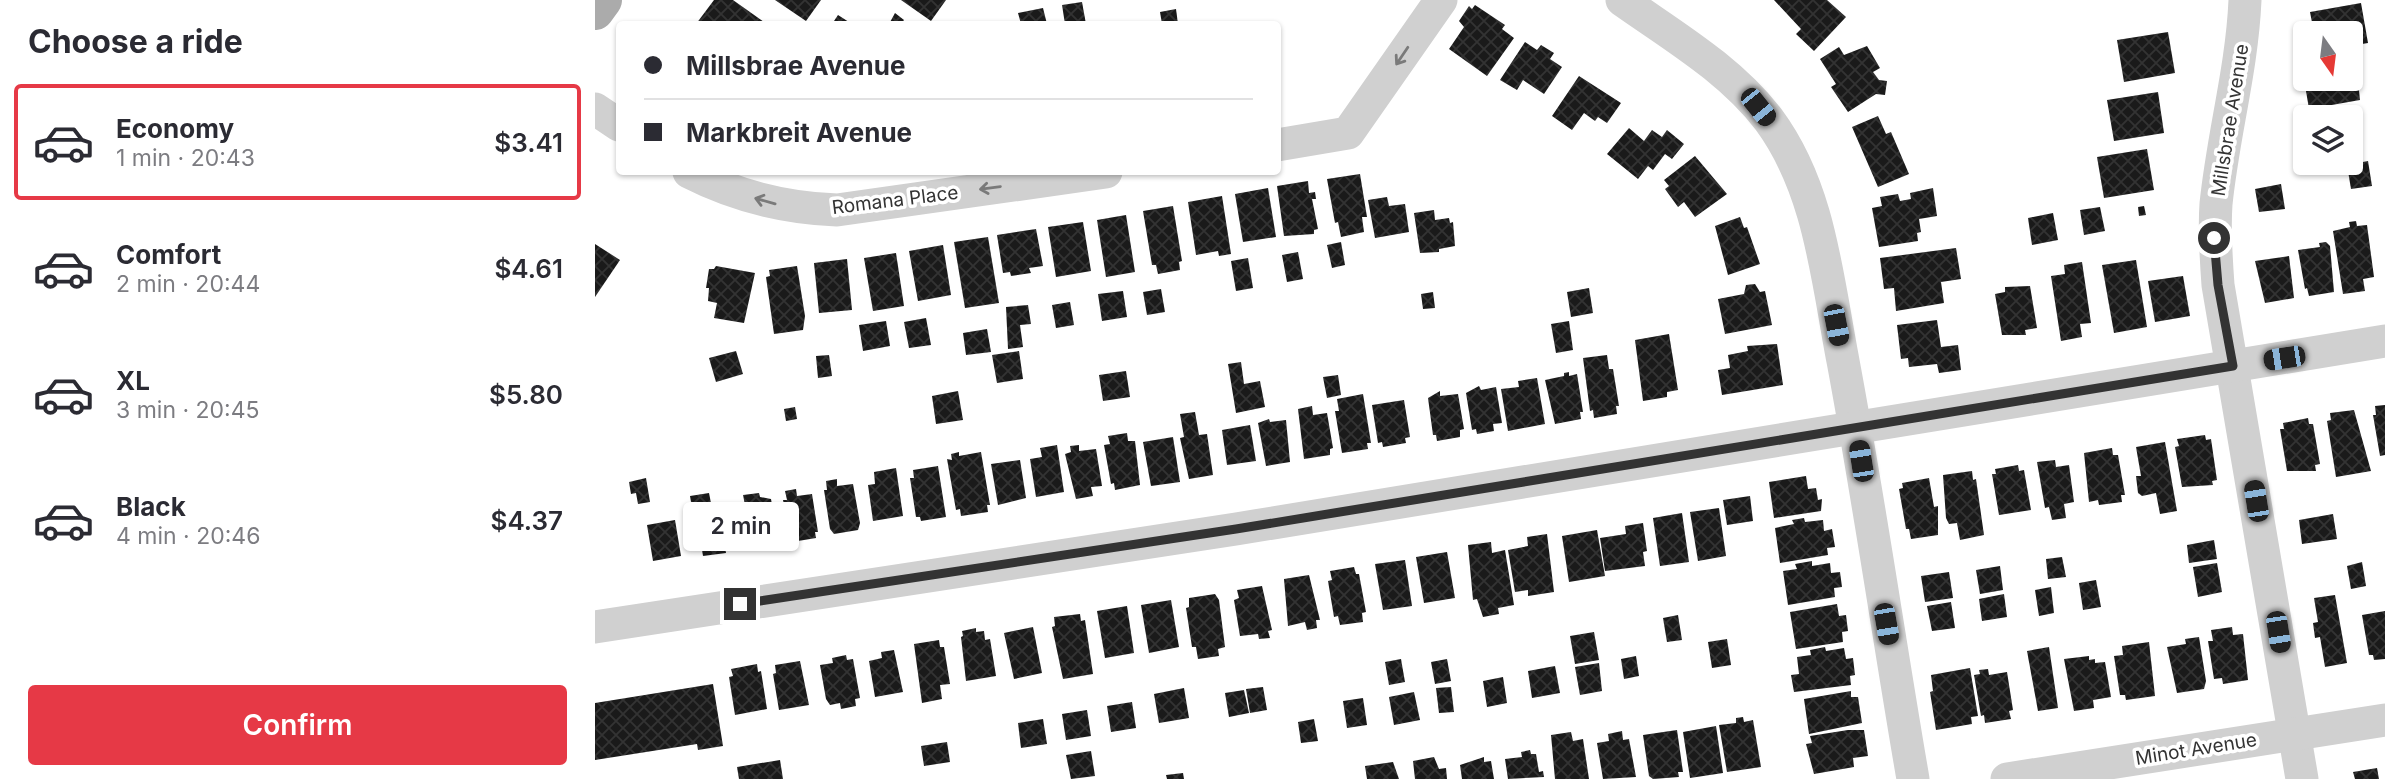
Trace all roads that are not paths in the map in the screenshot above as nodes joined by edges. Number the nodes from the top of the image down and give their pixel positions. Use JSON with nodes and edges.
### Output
{"nodes":[{"id":1,"x":603,"y":0,"type":"edge"},
{"id":2,"x":1441,"y":0,"type":"edge"},
{"id":3,"x":1622,"y":0,"type":"edge"},
{"id":4,"x":2245,"y":0,"type":"edge"},
{"id":5,"x":595,"y":11,"type":"edge"},
{"id":6,"x":595,"y":109,"type":"edge"},
{"id":7,"x":616,"y":123,"type":"edge"},
{"id":8,"x":1281,"y":144,"type":"edge"},
{"id":9,"x":707,"y":175,"type":"edge"},
{"id":10,"x":1085,"y":175,"type":"edge"},
{"id":11,"x":732,"y":179,"type":"edge"},
{"id":12,"x":2385,"y":341,"type":"edge"},
{"id":13,"x":2233,"y":366,"type":"junction"},
{"id":14,"x":1855,"y":427,"type":"junction"},
{"id":15,"x":595,"y":626,"type":"edge"},
{"id":16,"x":2385,"y":720,"type":"edge"},
{"id":17,"x":2295,"y":733,"type":"junction"},
{"id":18,"x":1913,"y":779,"type":"edge"},
{"id":19,"x":2007,"y":779,"type":"edge"},
{"id":20,"x":2302,"y":779,"type":"edge"}],
"edges":[{"from":1,"to":5,"type":"main road"},
{"from":2,"to":8,"type":"street","one_way":true},
{"from":3,"to":14,"type":"street"},
{"from":4,"to":13,"type":"street","name":"Millsbrae Avenue"},
{"from":6,"to":7,"type":"street"},
{"from":9,"to":11,"type":"street","name":"Romana Place"},
{"from":10,"to":11,"type":"street","name":"Romana Place","one_way":true},
{"from":12,"to":13,"type":"street"},
{"from":13,"to":14,"type":"street"},
{"from":13,"to":17,"type":"street","name":"Millsbrae Avenue"},
{"from":14,"to":15,"type":"street"},
{"from":14,"to":18,"type":"street"},
{"from":16,"to":17,"type":"street","name":"Minot Avenue"},
{"from":17,"to":19,"type":"street","name":"Minot Avenue"},
{"from":17,"to":20,"type":"street","name":"Millsbrae Avenue"}]}
